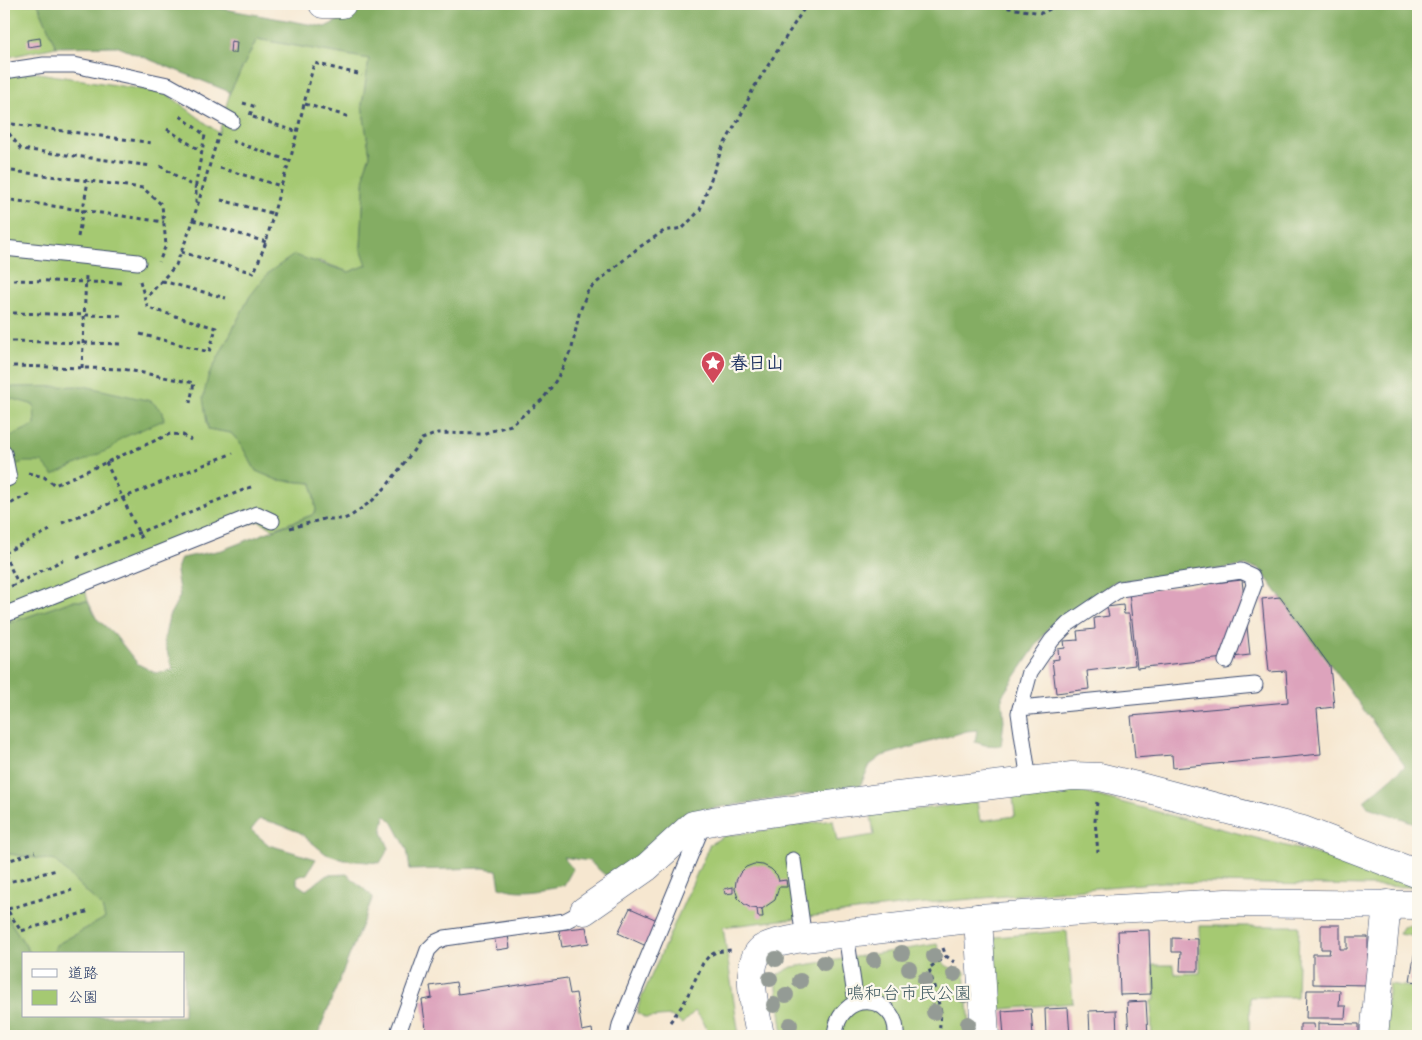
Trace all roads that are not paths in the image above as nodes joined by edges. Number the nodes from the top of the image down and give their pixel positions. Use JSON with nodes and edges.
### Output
{"nodes":[{"id":1,"x":323,"y":4,"type":"edge"},
{"id":2,"x":342,"y":4,"type":"edge"},
{"id":3,"x":4,"y":71,"type":"edge"},
{"id":4,"x":228,"y":119,"type":"road end"},
{"id":5,"x":4,"y":248,"type":"edge"},
{"id":6,"x":138,"y":262,"type":"road end"},
{"id":7,"x":4,"y":454,"type":"edge"},
{"id":8,"x":6,"y":479,"type":"edge"},
{"id":9,"x":272,"y":521,"type":"road end"},
{"id":10,"x":4,"y":615,"type":"edge"},
{"id":11,"x":1226,"y":661,"type":"dead end"},
{"id":12,"x":1255,"y":685,"type":"dead end"},
{"id":13,"x":1020,"y":708,"type":"junction"},
{"id":14,"x":1029,"y":781,"type":"junction"},
{"id":15,"x":704,"y":822,"type":"junction"},
{"id":16,"x":793,"y":860,"type":"dead end"},
{"id":17,"x":1418,"y":874,"type":"edge"},
{"id":18,"x":1387,"y":904,"type":"junction"},
{"id":19,"x":1418,"y":905,"type":"edge"},
{"id":20,"x":584,"y":911,"type":"joint"},
{"id":21,"x":978,"y":918,"type":"junction"},
{"id":22,"x":846,"y":934,"type":"junction"},
{"id":23,"x":804,"y":939,"type":"junction"},
{"id":24,"x":856,"y":1003,"type":"junction"},
{"id":25,"x":397,"y":1036,"type":"edge"},
{"id":26,"x":618,"y":1036,"type":"edge"},
{"id":27,"x":760,"y":1036,"type":"edge"},
{"id":28,"x":834,"y":1036,"type":"edge"},
{"id":29,"x":896,"y":1036,"type":"edge"},
{"id":30,"x":985,"y":1036,"type":"edge"},
{"id":31,"x":1374,"y":1036,"type":"edge"}],
"edges":[{"from":1,"to":2,"type":"street"},
{"from":3,"to":4,"type":"lane"},
{"from":5,"to":6,"type":"lane"},
{"from":7,"to":8,"type":"lane"},
{"from":9,"to":10,"type":"lane"},
{"from":11,"to":13,"type":"lane"},
{"from":12,"to":13,"type":"lane"},
{"from":13,"to":14,"type":"lane"},
{"from":14,"to":15,"type":"street"},
{"from":14,"to":17,"type":"street"},
{"from":15,"to":20,"type":"street"},
{"from":15,"to":26,"type":"lane"},
{"from":16,"to":23,"type":"lane"},
{"from":18,"to":19,"type":"street"},
{"from":18,"to":21,"type":"street"},
{"from":18,"to":31,"type":"street"},
{"from":20,"to":25,"type":"lane"},
{"from":21,"to":22,"type":"street"},
{"from":21,"to":30,"type":"street"},
{"from":22,"to":23,"type":"street"},
{"from":22,"to":24,"type":"lane"},
{"from":23,"to":27,"type":"street"},
{"from":24,"to":28,"type":"lane"},
{"from":24,"to":29,"type":"lane"}]}
